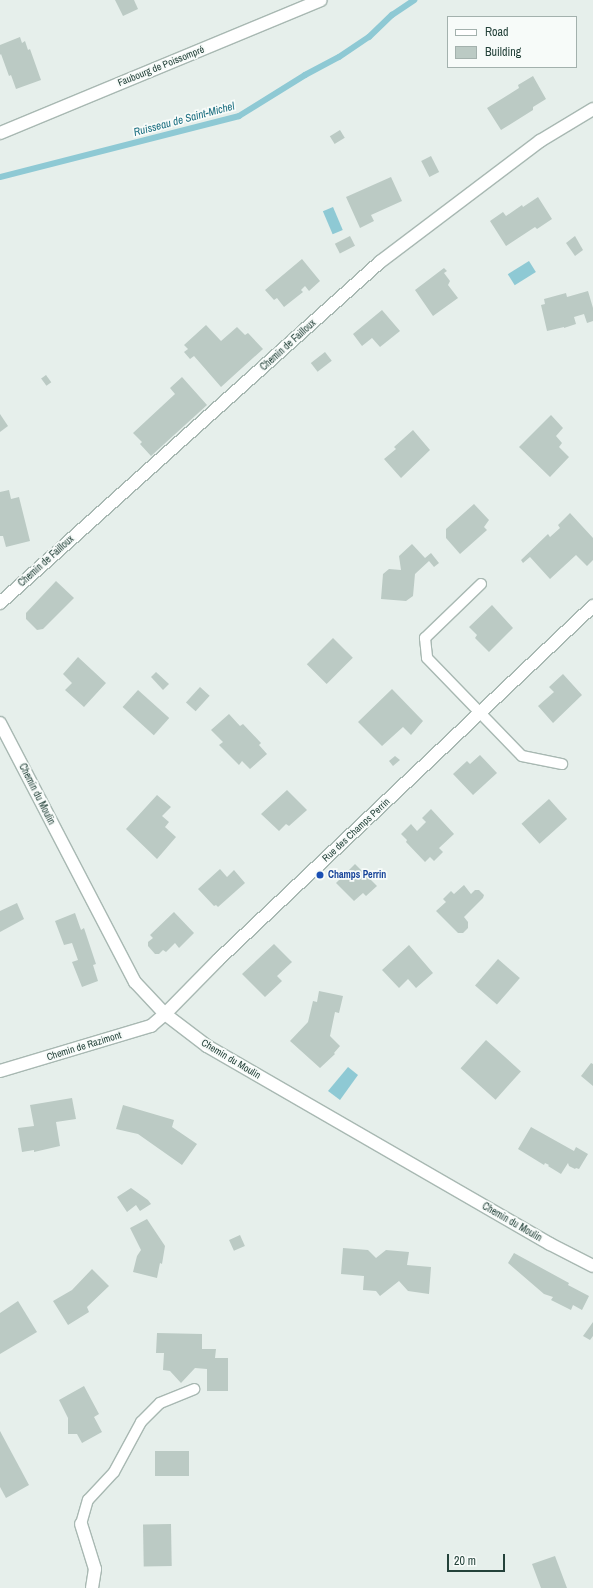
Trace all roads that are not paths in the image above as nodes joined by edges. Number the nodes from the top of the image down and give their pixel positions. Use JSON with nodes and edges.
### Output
{"nodes":[{"id":1,"x":322,"y":0,"type":"edge"},
{"id":2,"x":593,"y":109,"type":"edge"},
{"id":3,"x":0,"y":133,"type":"edge"},
{"id":4,"x":481,"y":584,"type":"dead end"},
{"id":5,"x":0,"y":603,"type":"edge"},
{"id":6,"x":593,"y":606,"type":"edge"},
{"id":7,"x":479,"y":713,"type":"junction"},
{"id":8,"x":0,"y":723,"type":"edge"},
{"id":9,"x":562,"y":764,"type":"dead end"},
{"id":10,"x":165,"y":1014,"type":"junction"},
{"id":11,"x":0,"y":1070,"type":"edge"},
{"id":12,"x":593,"y":1266,"type":"edge"},
{"id":13,"x":194,"y":1389,"type":"dead end"},
{"id":14,"x":81,"y":1524,"type":"joint"},
{"id":15,"x":92,"y":1588,"type":"edge"}],
"edges":[{"from":1,"to":3,"type":"street","name":"Faubourg de Poissompré"},
{"from":2,"to":5,"type":"street","name":"Chemin de Failloux"},
{"from":4,"to":7,"type":"lane"},
{"from":6,"to":7,"type":"street","name":"Rue des Champs Perrin"},
{"from":7,"to":9,"type":"lane"},
{"from":7,"to":10,"type":"street","name":"Rue des Champs Perrin"},
{"from":8,"to":10,"type":"street","name":"Chemin du Moulin"},
{"from":10,"to":11,"type":"street","name":"Chemin de Razimont"},
{"from":10,"to":12,"type":"street","name":"Chemin du Moulin"},
{"from":13,"to":14,"type":"lane"},
{"from":14,"to":15,"type":"street"}]}
